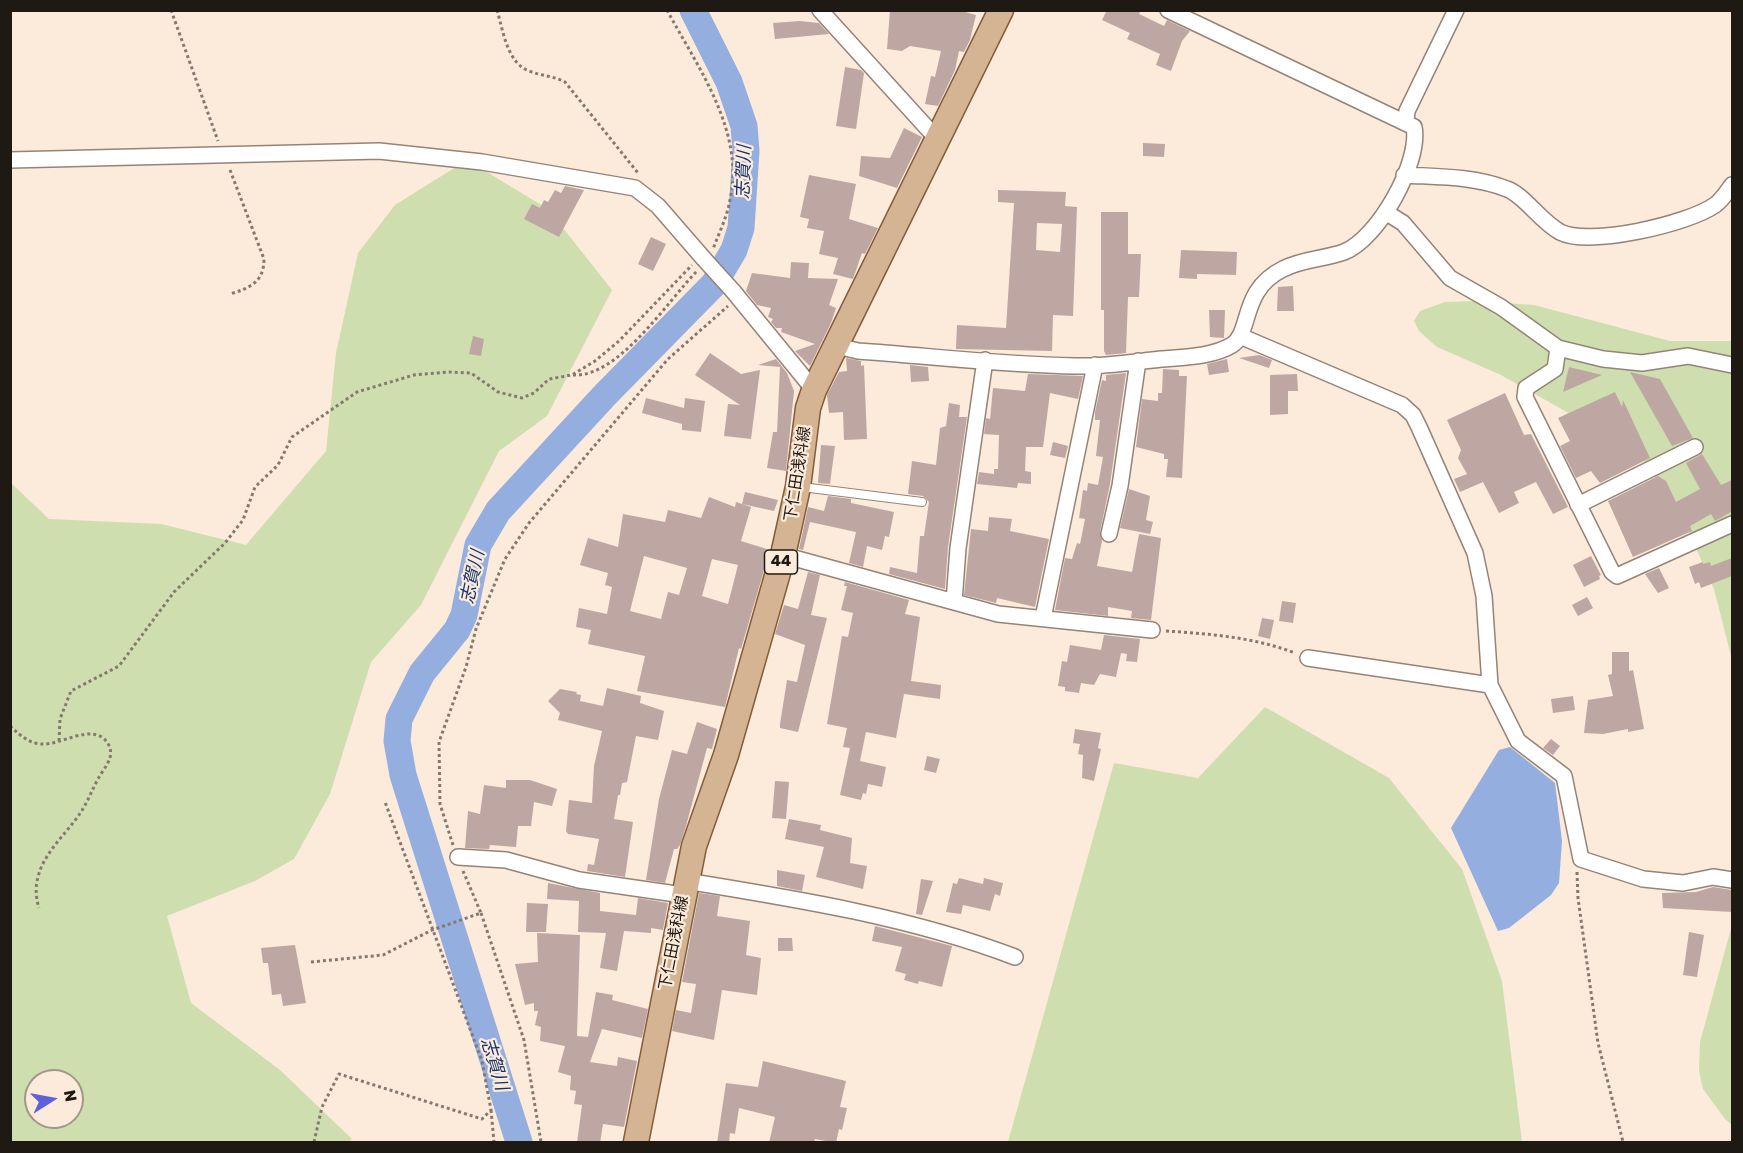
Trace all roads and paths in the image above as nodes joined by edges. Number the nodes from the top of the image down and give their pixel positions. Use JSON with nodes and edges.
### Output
{"nodes":[{"id":1,"x":171,"y":10,"type":"edge"},
{"id":2,"x":497,"y":10,"type":"edge"},
{"id":3,"x":820,"y":10,"type":"edge"},
{"id":4,"x":1001,"y":10,"type":"edge"},
{"id":5,"x":1168,"y":10,"type":"edge"},
{"id":6,"x":1456,"y":10,"type":"edge"},
{"id":7,"x":1406,"y":122,"type":"junction"},
{"id":8,"x":938,"y":140,"type":"junction"},
{"id":9,"x":223,"y":154,"type":"junction"},
{"id":10,"x":10,"y":160,"type":"edge"},
{"id":11,"x":1404,"y":175,"type":"junction"},
{"id":12,"x":1732,"y":185,"type":"edge"},
{"id":13,"x":643,"y":193,"type":"junction"},
{"id":14,"x":1388,"y":213,"type":"junction"},
{"id":15,"x":703,"y":257,"type":"junction"},
{"id":16,"x":230,"y":294,"type":"dead end"},
{"id":17,"x":736,"y":294,"type":"junction"},
{"id":18,"x":1240,"y":336,"type":"junction"},
{"id":19,"x":837,"y":346,"type":"junction"},
{"id":20,"x":1558,"y":348,"type":"junction"},
{"id":21,"x":985,"y":360,"type":"junction"},
{"id":22,"x":1138,"y":361,"type":"junction"},
{"id":23,"x":1095,"y":364,"type":"junction"},
{"id":24,"x":1732,"y":365,"type":"edge"},
{"id":25,"x":814,"y":390,"type":"junction"},
{"id":26,"x":1695,"y":447,"type":"dead end"},
{"id":27,"x":798,"y":487,"type":"junction"},
{"id":28,"x":922,"y":502,"type":"dead end"},
{"id":29,"x":1578,"y":505,"type":"junction"},
{"id":30,"x":1732,"y":524,"type":"edge"},
{"id":31,"x":1109,"y":534,"type":"dead end"},
{"id":32,"x":783,"y":555,"type":"junction"},
{"id":33,"x":954,"y":602,"type":"junction"},
{"id":34,"x":1042,"y":618,"type":"junction"},
{"id":35,"x":1152,"y":630,"type":"joint"},
{"id":36,"x":1308,"y":658,"type":"joint"},
{"id":37,"x":1490,"y":685,"type":"junction"},
{"id":38,"x":10,"y":726,"type":"edge"},
{"id":39,"x":59,"y":741,"type":"junction"},
{"id":40,"x":385,"y":802,"type":"dead end"},
{"id":41,"x":458,"y":857,"type":"junction"},
{"id":42,"x":1581,"y":859,"type":"junction"},
{"id":43,"x":1732,"y":880,"type":"edge"},
{"id":44,"x":684,"y":888,"type":"junction"},
{"id":45,"x":39,"y":909,"type":"dead end"},
{"id":46,"x":479,"y":913,"type":"junction"},
{"id":47,"x":433,"y":930,"type":"junction"},
{"id":48,"x":1015,"y":957,"type":"dead end"},
{"id":49,"x":311,"y":962,"type":"dead end"},
{"id":50,"x":491,"y":1110,"type":"junction"},
{"id":51,"x":314,"y":1143,"type":"edge"},
{"id":52,"x":494,"y":1143,"type":"edge"},
{"id":53,"x":541,"y":1143,"type":"edge"},
{"id":54,"x":636,"y":1143,"type":"edge"},
{"id":55,"x":1623,"y":1143,"type":"edge"}],
"edges":[{"from":1,"to":9,"type":"path"},
{"from":2,"to":13,"type":"path"},
{"from":3,"to":8,"type":"street"},
{"from":4,"to":8,"type":"main road","name":"下仁田浅科線","number":"44"},
{"from":5,"to":7,"type":"street"},
{"from":6,"to":7,"type":"street"},
{"from":7,"to":11,"type":"street"},
{"from":8,"to":19,"type":"main road","name":"下仁田浅科線","number":"44"},
{"from":9,"to":10,"type":"street"},
{"from":9,"to":13,"type":"street"},
{"from":9,"to":16,"type":"path"},
{"from":11,"to":12,"type":"street"},
{"from":11,"to":14,"type":"street"},
{"from":13,"to":15,"type":"street"},
{"from":14,"to":18,"type":"street"},
{"from":14,"to":20,"type":"street"},
{"from":15,"to":17,"type":"street","bridge":true},
{"from":15,"to":39,"type":"path"},
{"from":17,"to":25,"type":"street"},
{"from":17,"to":41,"type":"path"},
{"from":18,"to":22,"type":"street"},
{"from":18,"to":37,"type":"street"},
{"from":19,"to":21,"type":"street"},
{"from":19,"to":25,"type":"main road","name":"下仁田浅科線","number":"44"},
{"from":20,"to":24,"type":"street"},
{"from":20,"to":29,"type":"street"},
{"from":21,"to":23,"type":"street"},
{"from":21,"to":33,"type":"street"},
{"from":22,"to":23,"type":"street"},
{"from":22,"to":31,"type":"street"},
{"from":23,"to":34,"type":"street"},
{"from":25,"to":27,"type":"main road","name":"下仁田浅科線","number":"44"},
{"from":26,"to":29,"type":"street"},
{"from":27,"to":28,"type":"lane"},
{"from":27,"to":32,"type":"main road","name":"下仁田浅科線","number":"44"},
{"from":29,"to":30,"type":"street"},
{"from":32,"to":33,"type":"street"},
{"from":32,"to":44,"type":"main road","name":"下仁田浅科線","number":"44"},
{"from":33,"to":34,"type":"street"},
{"from":34,"to":35,"type":"street"},
{"from":35,"to":36,"type":"path"},
{"from":36,"to":37,"type":"street"},
{"from":37,"to":42,"type":"street"},
{"from":38,"to":39,"type":"path"},
{"from":39,"to":45,"type":"path"},
{"from":40,"to":47,"type":"path"},
{"from":41,"to":44,"type":"street"},
{"from":41,"to":46,"type":"path"},
{"from":42,"to":43,"type":"street"},
{"from":42,"to":55,"type":"path"},
{"from":44,"to":48,"type":"street"},
{"from":44,"to":54,"type":"main road","name":"下仁田浅科線","number":"44"},
{"from":46,"to":47,"type":"path"},
{"from":46,"to":53,"type":"path"},
{"from":47,"to":49,"type":"path"},
{"from":47,"to":50,"type":"path"},
{"from":50,"to":51,"type":"path"},
{"from":50,"to":52,"type":"path"}]}
